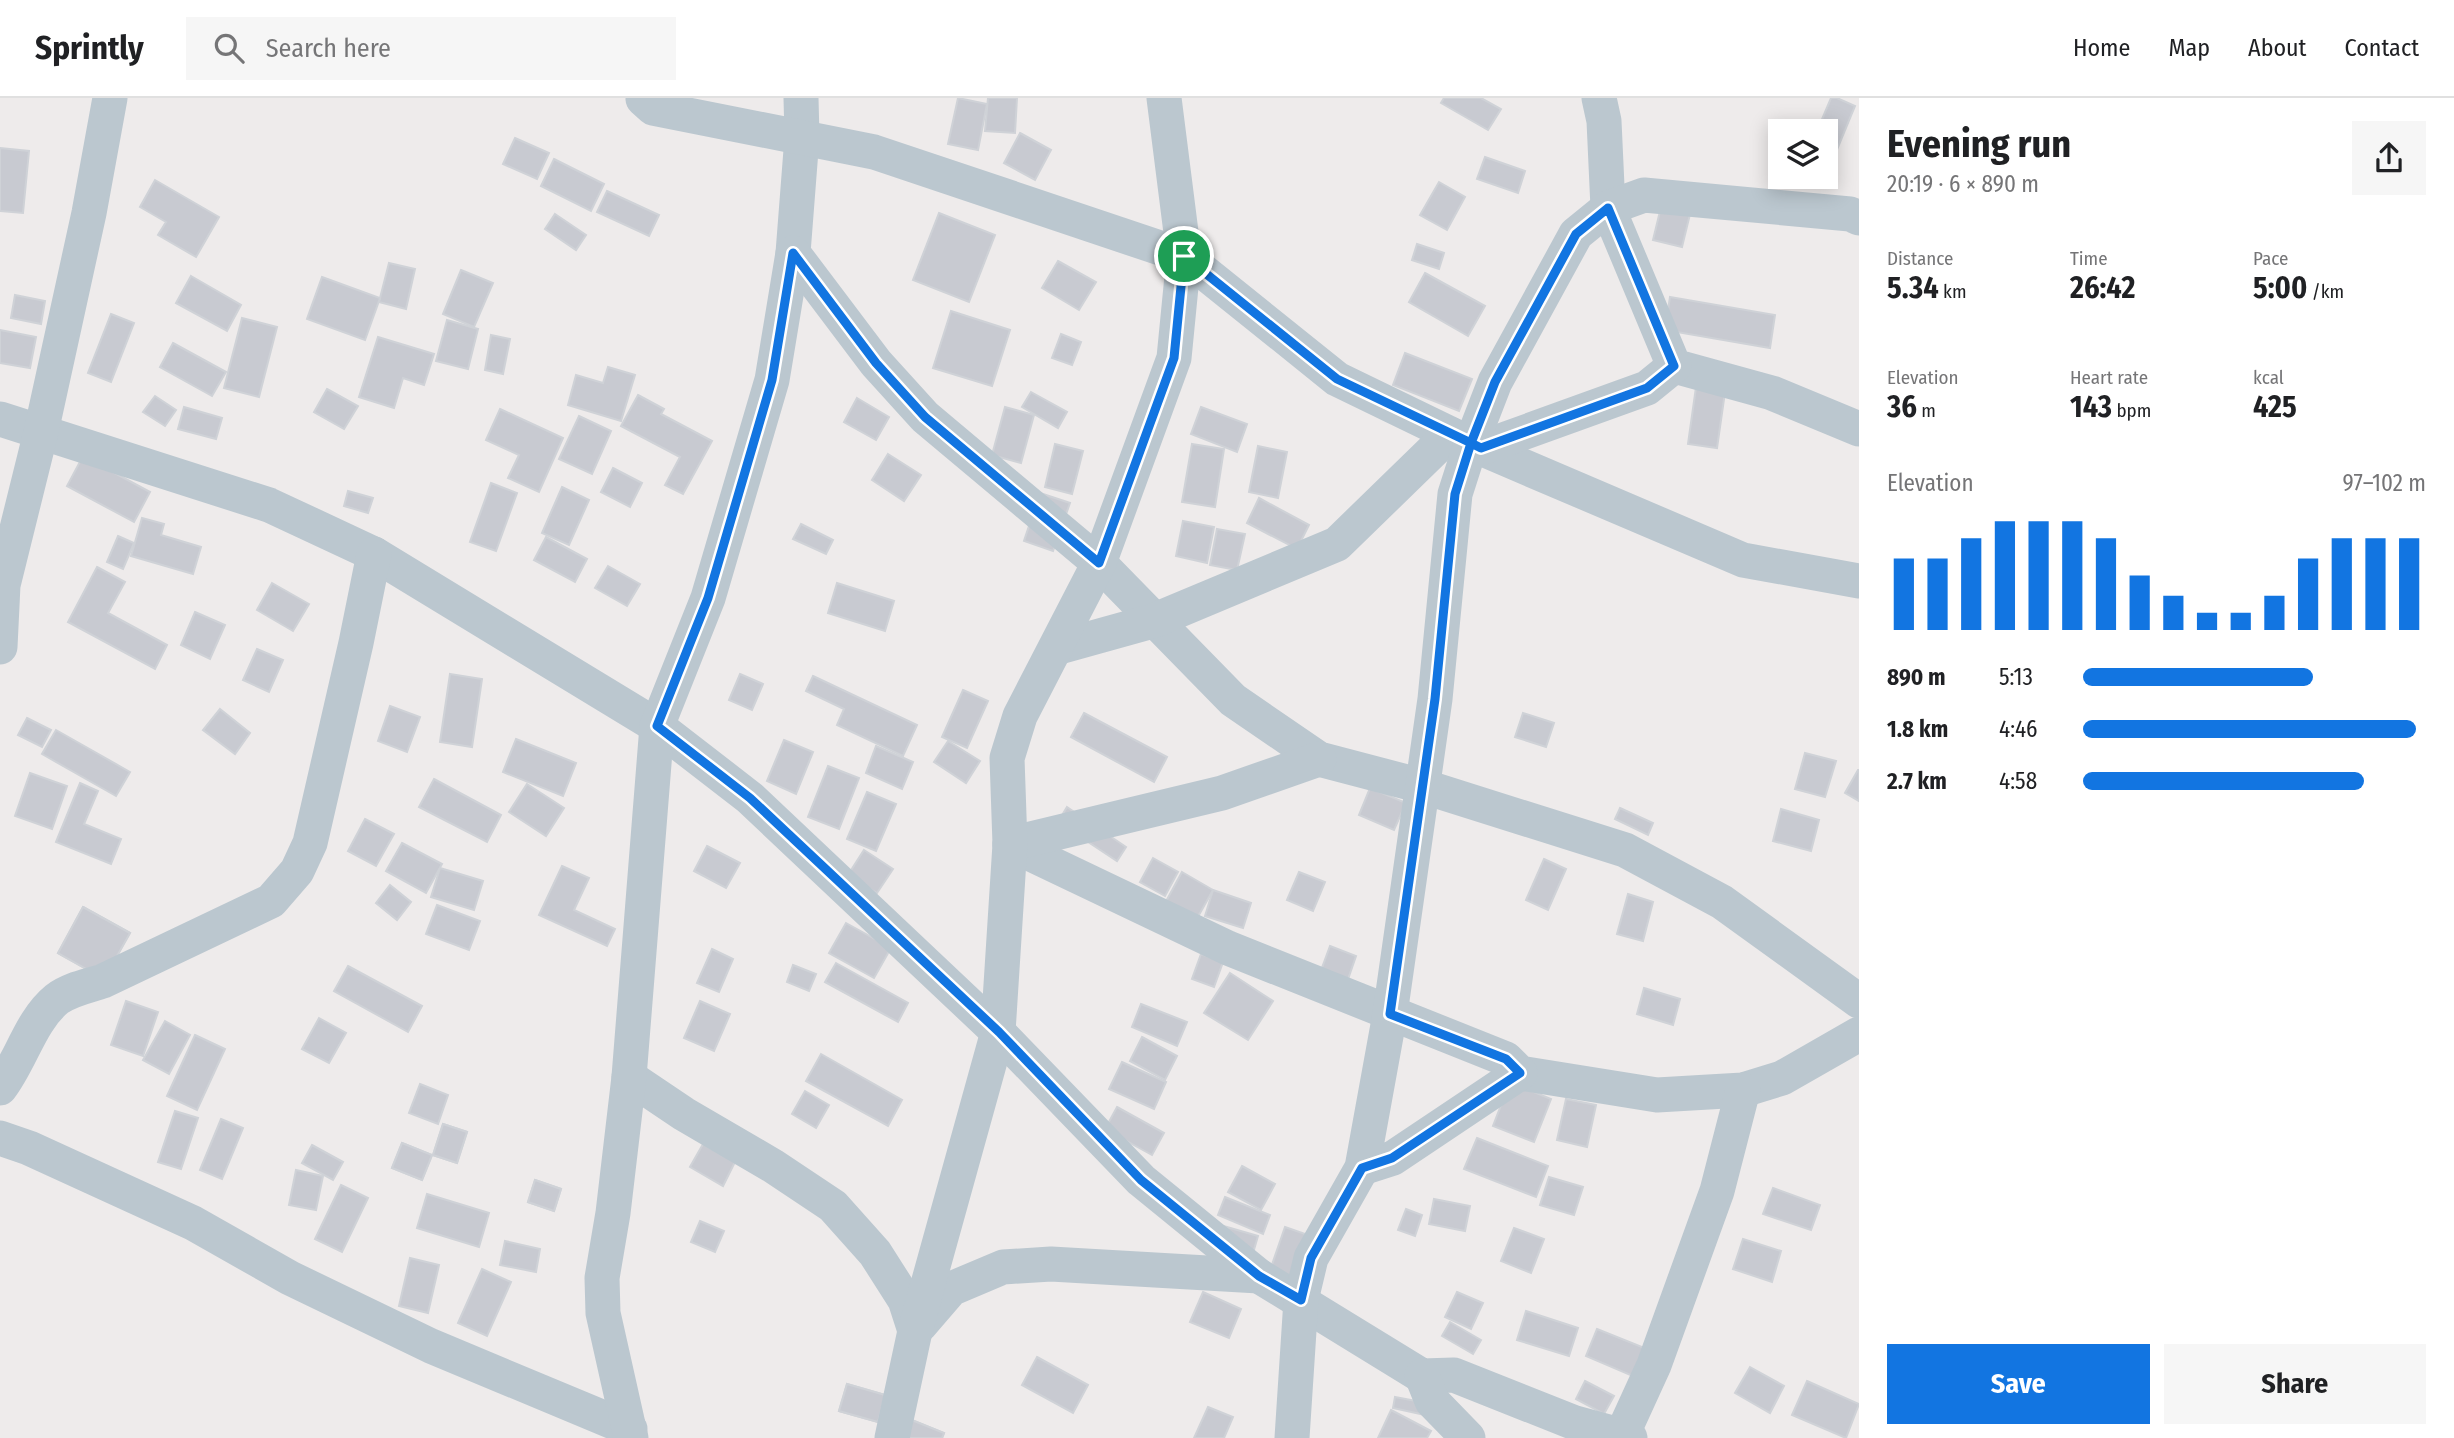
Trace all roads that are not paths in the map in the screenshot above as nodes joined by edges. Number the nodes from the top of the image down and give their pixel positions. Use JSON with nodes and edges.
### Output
{"nodes":[{"id":1,"x":110,"y":98,"type":"edge"},
{"id":2,"x":801,"y":98,"type":"edge"},
{"id":3,"x":1164,"y":98,"type":"edge"},
{"id":4,"x":1599,"y":98,"type":"edge"},
{"id":5,"x":643,"y":99,"type":"edge"},
{"id":6,"x":803,"y":137,"type":"junction"},
{"id":7,"x":1608,"y":208,"type":"junction"},
{"id":8,"x":1859,"y":218,"type":"edge"},
{"id":9,"x":793,"y":253,"type":"junction"},
{"id":10,"x":1184,"y":256,"type":"junction"},
{"id":11,"x":1674,"y":366,"type":"junction"},
{"id":12,"x":0,"y":419,"type":"edge"},
{"id":13,"x":1859,"y":429,"type":"edge"},
{"id":14,"x":41,"y":432,"type":"junction"},
{"id":15,"x":1467,"y":442,"type":"junction"},
{"id":16,"x":374,"y":554,"type":"junction"},
{"id":17,"x":1099,"y":563,"type":"junction"},
{"id":18,"x":1859,"y":580,"type":"edge"},
{"id":19,"x":1153,"y":621,"type":"junction"},
{"id":20,"x":0,"y":648,"type":"edge"},
{"id":21,"x":1056,"y":648,"type":"junction"},
{"id":22,"x":657,"y":726,"type":"junction"},
{"id":23,"x":1319,"y":759,"type":"junction"},
{"id":24,"x":1422,"y":786,"type":"junction"},
{"id":25,"x":1010,"y":844,"type":"junction"},
{"id":26,"x":1859,"y":1000,"type":"edge"},
{"id":27,"x":1390,"y":1014,"type":"junction"},
{"id":28,"x":999,"y":1032,"type":"junction"},
{"id":29,"x":1859,"y":1034,"type":"edge"},
{"id":30,"x":1520,"y":1073,"type":"junction"},
{"id":31,"x":629,"y":1077,"type":"junction"},
{"id":32,"x":0,"y":1088,"type":"edge"},
{"id":33,"x":1743,"y":1090,"type":"junction"},
{"id":34,"x":0,"y":1138,"type":"edge"},
{"id":35,"x":1362,"y":1168,"type":"junction"},
{"id":36,"x":1259,"y":1276,"type":"junction"},
{"id":37,"x":1301,"y":1300,"type":"junction"},
{"id":38,"x":915,"y":1331,"type":"junction"},
{"id":39,"x":1422,"y":1376,"type":"junction"},
{"id":40,"x":630,"y":1434,"type":"edge"},
{"id":41,"x":1626,"y":1436,"type":"edge"},
{"id":42,"x":892,"y":1438,"type":"edge"},
{"id":43,"x":1292,"y":1438,"type":"edge"},
{"id":44,"x":1468,"y":1438,"type":"edge"}],
"edges":[{"from":1,"to":14,"type":"street"},
{"from":2,"to":6,"type":"street"},
{"from":3,"to":10,"type":"street"},
{"from":4,"to":7,"type":"street"},
{"from":5,"to":6,"type":"street"},
{"from":6,"to":9,"type":"street"},
{"from":6,"to":10,"type":"street"},
{"from":7,"to":8,"type":"street"},
{"from":7,"to":11,"type":"street"},
{"from":7,"to":15,"type":"street"},
{"from":9,"to":17,"type":"street"},
{"from":9,"to":22,"type":"street"},
{"from":10,"to":15,"type":"street"},
{"from":10,"to":17,"type":"street"},
{"from":11,"to":13,"type":"street"},
{"from":11,"to":15,"type":"street"},
{"from":12,"to":14,"type":"street"},
{"from":14,"to":16,"type":"street"},
{"from":14,"to":20,"type":"street"},
{"from":15,"to":18,"type":"street"},
{"from":15,"to":19,"type":"street"},
{"from":15,"to":24,"type":"street"},
{"from":16,"to":22,"type":"street"},
{"from":16,"to":32,"type":"street"},
{"from":17,"to":19,"type":"street"},
{"from":17,"to":21,"type":"street"},
{"from":19,"to":21,"type":"street"},
{"from":19,"to":23,"type":"street"},
{"from":21,"to":25,"type":"street"},
{"from":22,"to":28,"type":"street"},
{"from":22,"to":31,"type":"street"},
{"from":23,"to":24,"type":"street"},
{"from":23,"to":25,"type":"street"},
{"from":24,"to":26,"type":"street"},
{"from":24,"to":27,"type":"street"},
{"from":25,"to":27,"type":"street"},
{"from":25,"to":28,"type":"street"},
{"from":27,"to":30,"type":"street"},
{"from":27,"to":35,"type":"street"},
{"from":28,"to":36,"type":"street"},
{"from":28,"to":38,"type":"street"},
{"from":29,"to":33,"type":"street"},
{"from":30,"to":33,"type":"street"},
{"from":30,"to":35,"type":"street"},
{"from":31,"to":38,"type":"street"},
{"from":31,"to":40,"type":"street"},
{"from":33,"to":41,"type":"street"},
{"from":34,"to":40,"type":"street"},
{"from":35,"to":37,"type":"street"},
{"from":36,"to":37,"type":"street"},
{"from":36,"to":38,"type":"street"},
{"from":37,"to":39,"type":"street"},
{"from":37,"to":43,"type":"street"},
{"from":38,"to":42,"type":"street"},
{"from":39,"to":41,"type":"street"},
{"from":39,"to":44,"type":"street"}]}
